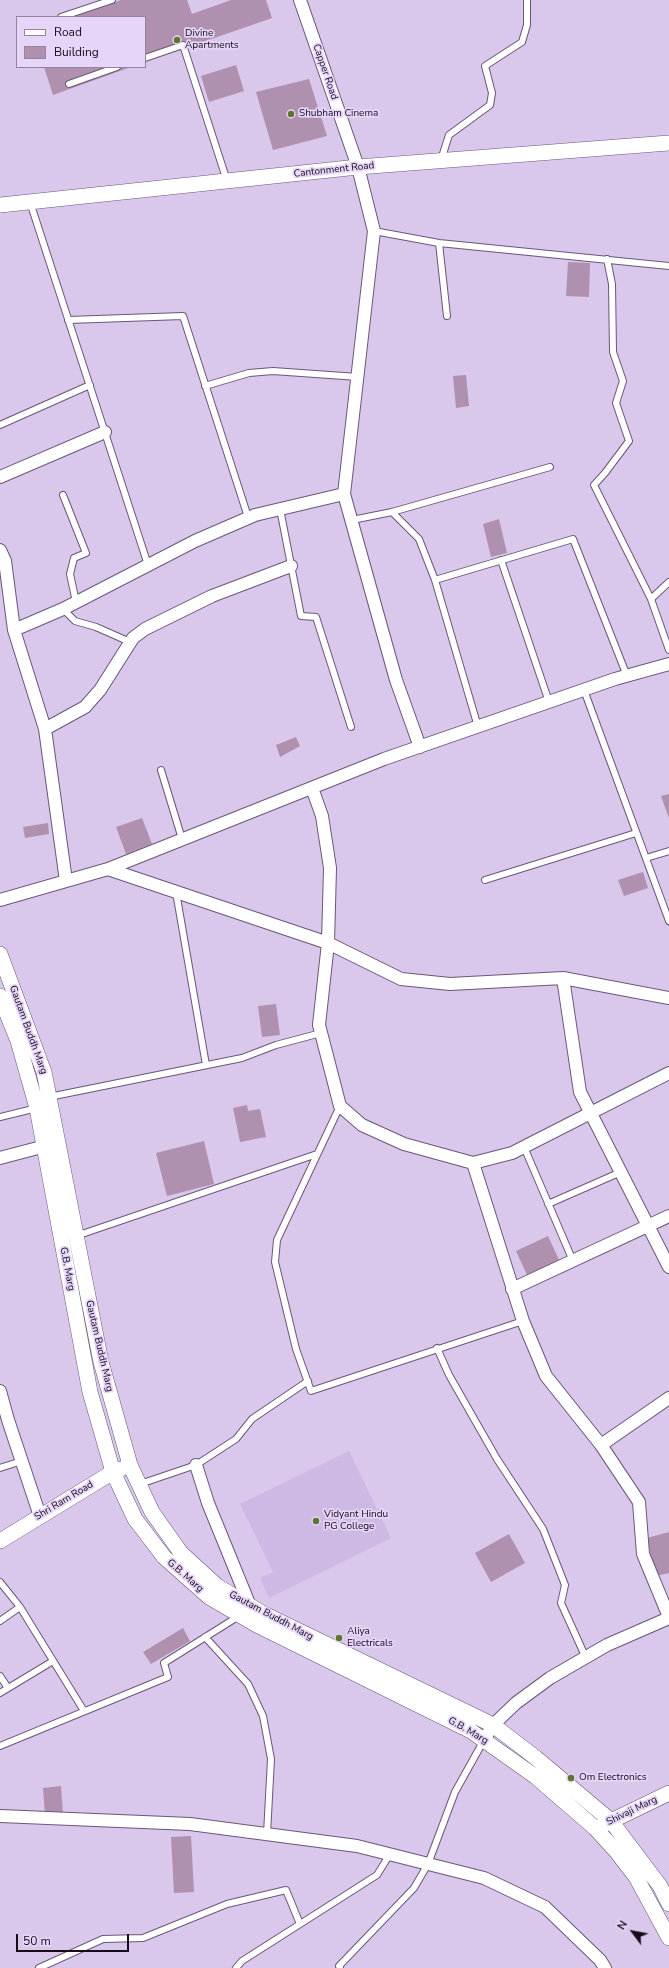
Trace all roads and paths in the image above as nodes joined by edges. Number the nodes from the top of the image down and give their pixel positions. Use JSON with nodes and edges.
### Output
{"nodes":[{"id":1,"x":112,"y":0,"type":"edge"},
{"id":2,"x":300,"y":0,"type":"edge"},
{"id":3,"x":527,"y":0,"type":"edge"},
{"id":4,"x":64,"y":16,"type":"edge"},
{"id":5,"x":146,"y":58,"type":"edge"},
{"id":6,"x":114,"y":68,"type":"edge"},
{"id":7,"x":69,"y":84,"type":"dead end"},
{"id":8,"x":669,"y":143,"type":"edge"},
{"id":9,"x":441,"y":160,"type":"junction"},
{"id":10,"x":358,"y":167,"type":"junction"},
{"id":11,"x":227,"y":180,"type":"junction"},
{"id":12,"x":30,"y":202,"type":"junction"},
{"id":13,"x":0,"y":205,"type":"edge"},
{"id":14,"x":374,"y":231,"type":"junction"},
{"id":15,"x":439,"y":243,"type":"junction"},
{"id":16,"x":607,"y":259,"type":"junction"},
{"id":17,"x":669,"y":266,"type":"edge"},
{"id":18,"x":448,"y":316,"type":"dead end"},
{"id":19,"x":68,"y":320,"type":"junction"},
{"id":20,"x":358,"y":377,"type":"junction"},
{"id":21,"x":90,"y":385,"type":"junction"},
{"id":22,"x":205,"y":386,"type":"junction"},
{"id":23,"x":0,"y":424,"type":"edge"},
{"id":24,"x":105,"y":432,"type":"junction"},
{"id":25,"x":550,"y":467,"type":"dead end"},
{"id":26,"x":0,"y":477,"type":"edge"},
{"id":27,"x":344,"y":494,"type":"junction"},
{"id":28,"x":63,"y":495,"type":"dead end"},
{"id":29,"x":280,"y":509,"type":"junction"},
{"id":30,"x":392,"y":512,"type":"junction"},
{"id":31,"x":248,"y":517,"type":"junction"},
{"id":32,"x":352,"y":520,"type":"junction"},
{"id":33,"x":0,"y":550,"type":"edge"},
{"id":34,"x":501,"y":560,"type":"junction"},
{"id":35,"x":148,"y":565,"type":"junction"},
{"id":36,"x":291,"y":566,"type":"junction"},
{"id":37,"x":435,"y":580,"type":"junction"},
{"id":38,"x":669,"y":582,"type":"edge"},
{"id":39,"x":650,"y":599,"type":"junction"},
{"id":40,"x":76,"y":602,"type":"junction"},
{"id":41,"x":63,"y":609,"type":"junction"},
{"id":42,"x":14,"y":630,"type":"junction"},
{"id":43,"x":130,"y":642,"type":"junction"},
{"id":44,"x":669,"y":650,"type":"edge"},
{"id":45,"x":669,"y":664,"type":"edge"},
{"id":46,"x":627,"y":676,"type":"junction"},
{"id":47,"x":584,"y":690,"type":"junction"},
{"id":48,"x":549,"y":702,"type":"junction"},
{"id":49,"x":351,"y":727,"type":"dead end"},
{"id":50,"x":478,"y":727,"type":"junction"},
{"id":51,"x":45,"y":729,"type":"junction"},
{"id":52,"x":420,"y":747,"type":"junction"},
{"id":53,"x":161,"y":770,"type":"dead end"},
{"id":54,"x":312,"y":788,"type":"junction"},
{"id":55,"x":636,"y":833,"type":"junction"},
{"id":56,"x":182,"y":839,"type":"junction"},
{"id":57,"x":669,"y":851,"type":"edge"},
{"id":58,"x":646,"y":858,"type":"junction"},
{"id":59,"x":108,"y":869,"type":"junction"},
{"id":60,"x":485,"y":880,"type":"dead end"},
{"id":61,"x":66,"y":881,"type":"junction"},
{"id":62,"x":176,"y":892,"type":"junction"},
{"id":63,"x":0,"y":900,"type":"edge"},
{"id":64,"x":669,"y":902,"type":"edge"},
{"id":65,"x":662,"y":904,"type":"junction"},
{"id":66,"x":669,"y":921,"type":"edge"},
{"id":67,"x":328,"y":944,"type":"junction"},
{"id":68,"x":0,"y":954,"type":"edge"},
{"id":69,"x":563,"y":978,"type":"junction"},
{"id":70,"x":0,"y":996,"type":"edge"},
{"id":71,"x":669,"y":998,"type":"edge"},
{"id":72,"x":321,"y":1033,"type":"junction"},
{"id":73,"x":206,"y":1065,"type":"junction"},
{"id":74,"x":669,"y":1073,"type":"edge"},
{"id":75,"x":49,"y":1097,"type":"junction"},
{"id":76,"x":340,"y":1106,"type":"junction"},
{"id":77,"x":37,"y":1108,"type":"junction"},
{"id":78,"x":591,"y":1113,"type":"junction"},
{"id":79,"x":0,"y":1117,"type":"edge"},
{"id":80,"x":51,"y":1144,"type":"junction"},
{"id":81,"x":524,"y":1147,"type":"junction"},
{"id":82,"x":317,"y":1154,"type":"junction"},
{"id":83,"x":0,"y":1158,"type":"edge"},
{"id":84,"x":473,"y":1163,"type":"junction"},
{"id":85,"x":621,"y":1172,"type":"junction"},
{"id":86,"x":548,"y":1204,"type":"junction"},
{"id":87,"x":669,"y":1216,"type":"edge"},
{"id":88,"x":648,"y":1226,"type":"junction"},
{"id":89,"x":76,"y":1236,"type":"junction"},
{"id":90,"x":573,"y":1261,"type":"junction"},
{"id":91,"x":669,"y":1267,"type":"edge"},
{"id":92,"x":512,"y":1289,"type":"junction"},
{"id":93,"x":523,"y":1321,"type":"junction"},
{"id":94,"x":437,"y":1348,"type":"junction"},
{"id":95,"x":308,"y":1381,"type":"junction"},
{"id":96,"x":0,"y":1391,"type":"edge"},
{"id":97,"x":669,"y":1398,"type":"edge"},
{"id":98,"x":4,"y":1421,"type":"edge"},
{"id":99,"x":601,"y":1445,"type":"junction"},
{"id":100,"x":22,"y":1461,"type":"junction"},
{"id":101,"x":130,"y":1465,"type":"junction"},
{"id":102,"x":196,"y":1465,"type":"junction"},
{"id":103,"x":0,"y":1468,"type":"edge"},
{"id":104,"x":113,"y":1472,"type":"junction"},
{"id":105,"x":140,"y":1484,"type":"junction"},
{"id":106,"x":40,"y":1516,"type":"junction"},
{"id":107,"x":0,"y":1541,"type":"edge"},
{"id":108,"x":0,"y":1582,"type":"edge"},
{"id":109,"x":20,"y":1607,"type":"junction"},
{"id":110,"x":245,"y":1610,"type":"junction"},
{"id":111,"x":669,"y":1617,"type":"edge"},
{"id":112,"x":0,"y":1621,"type":"edge"},
{"id":113,"x":205,"y":1637,"type":"junction"},
{"id":114,"x":586,"y":1658,"type":"junction"},
{"id":115,"x":53,"y":1660,"type":"junction"},
{"id":116,"x":0,"y":1676,"type":"edge"},
{"id":117,"x":8,"y":1688,"type":"junction"},
{"id":118,"x":0,"y":1693,"type":"edge"},
{"id":119,"x":84,"y":1711,"type":"junction"},
{"id":120,"x":493,"y":1725,"type":"junction"},
{"id":121,"x":484,"y":1740,"type":"junction"},
{"id":122,"x":0,"y":1746,"type":"edge"},
{"id":123,"x":669,"y":1793,"type":"edge"},
{"id":124,"x":0,"y":1816,"type":"edge"},
{"id":125,"x":611,"y":1821,"type":"junction"},
{"id":126,"x":595,"y":1828,"type":"junction"},
{"id":127,"x":267,"y":1834,"type":"junction"},
{"id":128,"x":390,"y":1854,"type":"junction"},
{"id":129,"x":428,"y":1864,"type":"junction"},
{"id":130,"x":669,"y":1904,"type":"edge"},
{"id":131,"x":300,"y":1924,"type":"junction"},
{"id":132,"x":669,"y":1938,"type":"edge"},
{"id":133,"x":39,"y":1968,"type":"edge"},
{"id":134,"x":236,"y":1968,"type":"edge"},
{"id":135,"x":340,"y":1968,"type":"edge"},
{"id":136,"x":605,"y":1968,"type":"edge"}],
"edges":[{"from":1,"to":4,"type":"lane"},
{"from":2,"to":10,"type":"street","name":"Capper Road"},
{"from":3,"to":9,"type":"lane"},
{"from":5,"to":11,"type":"lane"},
{"from":6,"to":7,"type":"lane"},
{"from":8,"to":9,"type":"street","name":"Cantonment Road"},
{"from":9,"to":10,"type":"street","name":"Cantonment Road"},
{"from":10,"to":11,"type":"street","name":"Cantonment Road"},
{"from":10,"to":14,"type":"street","name":"Capper Road"},
{"from":11,"to":12,"type":"street","name":"Cantonment Road"},
{"from":12,"to":13,"type":"street","name":"Cantonment Road"},
{"from":12,"to":19,"type":"lane"},
{"from":14,"to":15,"type":"lane"},
{"from":14,"to":20,"type":"street"},
{"from":15,"to":16,"type":"lane"},
{"from":15,"to":18,"type":"lane"},
{"from":16,"to":17,"type":"lane"},
{"from":16,"to":39,"type":"lane"},
{"from":19,"to":21,"type":"lane"},
{"from":19,"to":22,"type":"lane"},
{"from":20,"to":22,"type":"lane"},
{"from":20,"to":27,"type":"street"},
{"from":21,"to":23,"type":"lane"},
{"from":21,"to":24,"type":"lane"},
{"from":22,"to":31,"type":"lane"},
{"from":24,"to":26,"type":"street"},
{"from":24,"to":35,"type":"lane"},
{"from":25,"to":30,"type":"lane"},
{"from":27,"to":29,"type":"street"},
{"from":27,"to":32,"type":"street"},
{"from":28,"to":40,"type":"lane"},
{"from":29,"to":31,"type":"street"},
{"from":29,"to":36,"type":"lane"},
{"from":30,"to":32,"type":"lane"},
{"from":30,"to":37,"type":"lane"},
{"from":31,"to":35,"type":"street"},
{"from":32,"to":52,"type":"street"},
{"from":33,"to":42,"type":"street"},
{"from":34,"to":37,"type":"lane"},
{"from":34,"to":46,"type":"lane"},
{"from":34,"to":48,"type":"lane"},
{"from":35,"to":40,"type":"street"},
{"from":36,"to":43,"type":"street"},
{"from":36,"to":49,"type":"lane"},
{"from":37,"to":50,"type":"lane"},
{"from":38,"to":39,"type":"lane"},
{"from":39,"to":44,"type":"lane"},
{"from":40,"to":41,"type":"street"},
{"from":41,"to":42,"type":"street"},
{"from":41,"to":43,"type":"lane"},
{"from":42,"to":51,"type":"street"},
{"from":43,"to":51,"type":"street"},
{"from":45,"to":46,"type":"street"},
{"from":46,"to":47,"type":"street"},
{"from":47,"to":48,"type":"street"},
{"from":47,"to":55,"type":"lane"},
{"from":48,"to":50,"type":"street"},
{"from":50,"to":52,"type":"street"},
{"from":51,"to":61,"type":"street"},
{"from":52,"to":54,"type":"street"},
{"from":53,"to":56,"type":"lane"},
{"from":54,"to":56,"type":"street"},
{"from":54,"to":67,"type":"street"},
{"from":55,"to":58,"type":"lane"},
{"from":55,"to":60,"type":"lane"},
{"from":56,"to":59,"type":"street"},
{"from":57,"to":58,"type":"lane"},
{"from":58,"to":65,"type":"lane"},
{"from":59,"to":61,"type":"street"},
{"from":59,"to":62,"type":"street"},
{"from":61,"to":63,"type":"street"},
{"from":62,"to":67,"type":"street"},
{"from":62,"to":73,"type":"lane"},
{"from":64,"to":65,"type":"lane"},
{"from":65,"to":66,"type":"lane"},
{"from":67,"to":69,"type":"street"},
{"from":67,"to":72,"type":"street"},
{"from":68,"to":75,"type":"street","name":"Gautam Buddh Marg"},
{"from":69,"to":71,"type":"street"},
{"from":69,"to":78,"type":"street"},
{"from":70,"to":77,"type":"street","name":"G.B. Marg"},
{"from":72,"to":73,"type":"lane"},
{"from":72,"to":76,"type":"street"},
{"from":73,"to":75,"type":"lane"},
{"from":74,"to":78,"type":"street"},
{"from":75,"to":80,"type":"street","name":"Gautam Buddh Marg"},
{"from":76,"to":82,"type":"lane"},
{"from":76,"to":84,"type":"street"},
{"from":77,"to":79,"type":"lane"},
{"from":77,"to":80,"type":"street","name":"G.B. Marg"},
{"from":78,"to":81,"type":"street"},
{"from":78,"to":85,"type":"street"},
{"from":80,"to":83,"type":"street"},
{"from":80,"to":89,"type":"street","name":"Gautam Buddh Marg"},
{"from":80,"to":104,"type":"street","name":"G.B. Marg"},
{"from":81,"to":84,"type":"street"},
{"from":81,"to":86,"type":"lane"},
{"from":82,"to":89,"type":"lane"},
{"from":82,"to":95,"type":"lane"},
{"from":84,"to":92,"type":"street"},
{"from":85,"to":86,"type":"lane"},
{"from":85,"to":88,"type":"street"},
{"from":86,"to":90,"type":"lane"},
{"from":87,"to":88,"type":"street"},
{"from":88,"to":90,"type":"street"},
{"from":88,"to":91,"type":"street"},
{"from":89,"to":101,"type":"street","name":"Gautam Buddh Marg"},
{"from":90,"to":92,"type":"street"},
{"from":92,"to":93,"type":"street"},
{"from":93,"to":94,"type":"lane"},
{"from":93,"to":99,"type":"street"},
{"from":94,"to":95,"type":"lane"},
{"from":94,"to":114,"type":"lane"},
{"from":95,"to":102,"type":"lane"},
{"from":96,"to":98,"type":"street"},
{"from":97,"to":99,"type":"street"},
{"from":98,"to":100,"type":"street"},
{"from":99,"to":111,"type":"street"},
{"from":100,"to":103,"type":"lane"},
{"from":100,"to":106,"type":"street"},
{"from":101,"to":104,"type":"street","name":"Shri Ram Road"},
{"from":101,"to":105,"type":"street","name":"Gautam Buddh Marg"},
{"from":102,"to":105,"type":"lane"},
{"from":102,"to":110,"type":"street"},
{"from":104,"to":106,"type":"street","name":"Shri Ram Road"},
{"from":104,"to":110,"type":"street","name":"G.B. Marg"},
{"from":105,"to":110,"type":"street","name":"Gautam Buddh Marg"},
{"from":106,"to":107,"type":"street","name":"Shri Ram Road"},
{"from":108,"to":109,"type":"lane"},
{"from":109,"to":112,"type":"lane"},
{"from":109,"to":115,"type":"lane"},
{"from":110,"to":113,"type":"lane"},
{"from":110,"to":120,"type":"street","name":"Gautam Buddh Marg"},
{"from":110,"to":121,"type":"street","name":"G.B. Marg"},
{"from":111,"to":114,"type":"street"},
{"from":113,"to":119,"type":"lane"},
{"from":113,"to":127,"type":"lane"},
{"from":114,"to":120,"type":"street"},
{"from":115,"to":117,"type":"lane"},
{"from":115,"to":119,"type":"lane"},
{"from":116,"to":117,"type":"lane"},
{"from":117,"to":118,"type":"lane"},
{"from":119,"to":122,"type":"lane"},
{"from":120,"to":121,"type":"street"},
{"from":120,"to":125,"type":"street","name":"Gautam Buddh Marg"},
{"from":121,"to":126,"type":"street","name":"G.B. Marg"},
{"from":121,"to":129,"type":"lane"},
{"from":123,"to":125,"type":"street","name":"Shivaji Marg"},
{"from":124,"to":127,"type":"street"},
{"from":125,"to":126,"type":"street","name":"Shivaji Marg"},
{"from":125,"to":130,"type":"street","name":"Gautam Buddh Marg"},
{"from":126,"to":132,"type":"street","name":"G.B. Marg"},
{"from":127,"to":128,"type":"street"},
{"from":128,"to":129,"type":"street"},
{"from":128,"to":131,"type":"lane"},
{"from":129,"to":135,"type":"lane"},
{"from":129,"to":136,"type":"street"},
{"from":131,"to":133,"type":"lane"},
{"from":131,"to":134,"type":"lane"}]}
